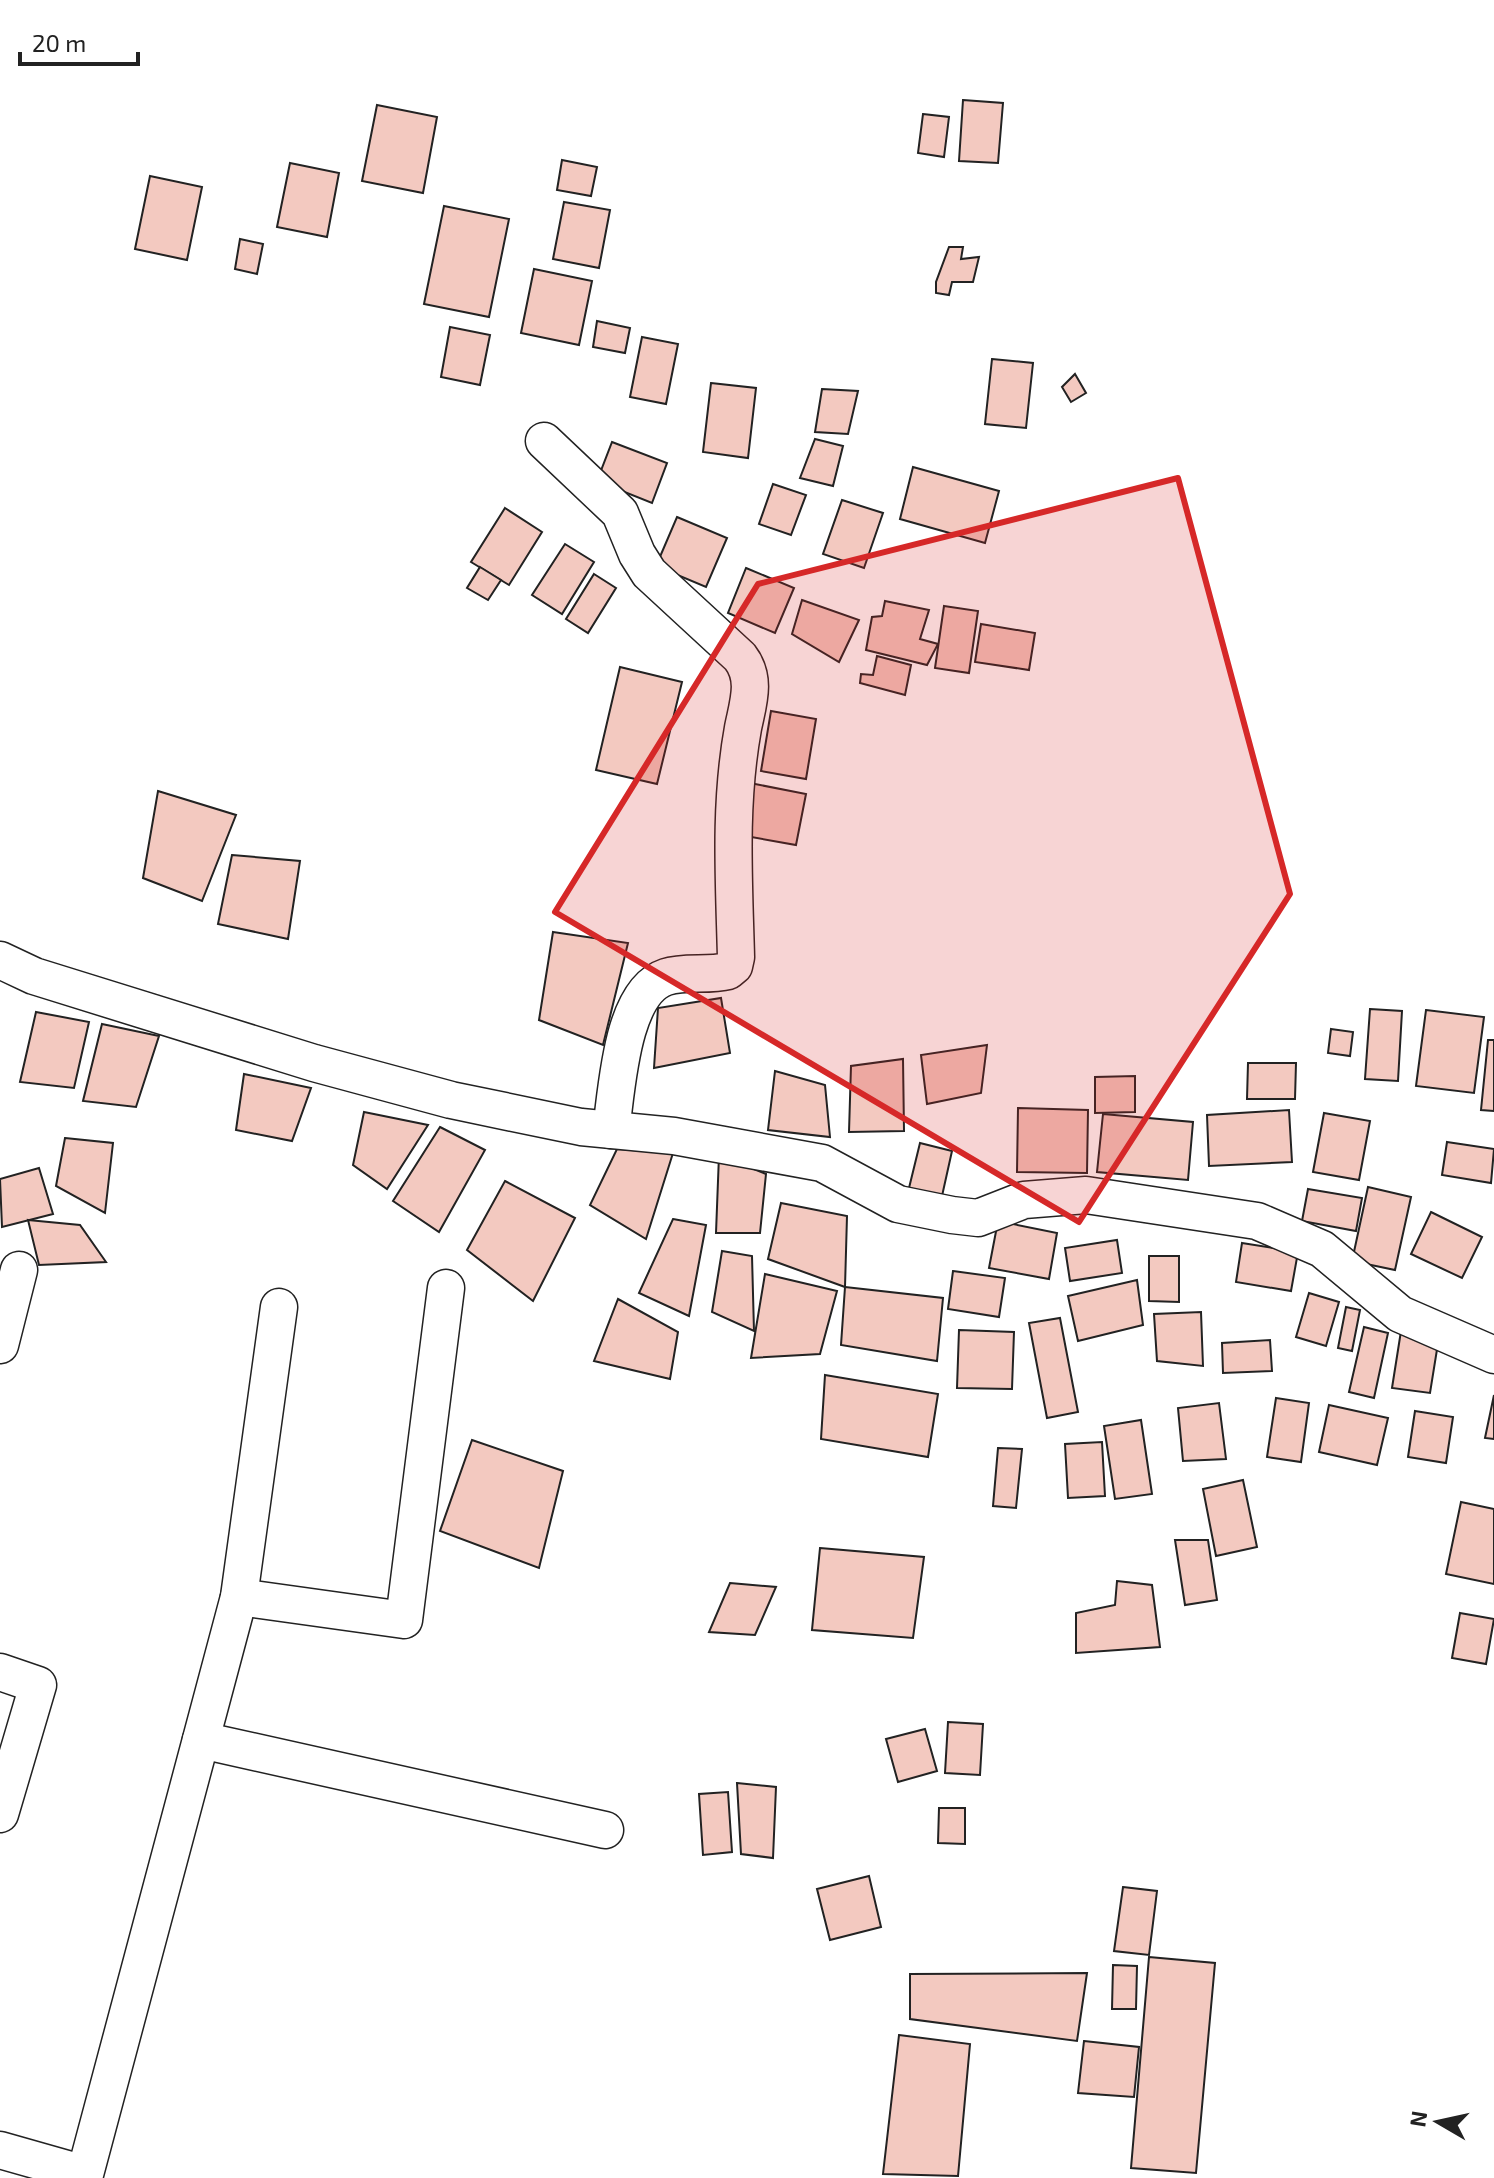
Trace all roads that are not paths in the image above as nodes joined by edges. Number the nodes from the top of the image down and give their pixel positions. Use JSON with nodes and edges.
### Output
{"nodes":[{"id":1,"x":544,"y":441,"type":"dead end"},
{"id":2,"x":0,"y":960,"type":"edge"},
{"id":3,"x":611,"y":1130,"type":"junction"},
{"id":4,"x":11,"y":1282,"type":"edge"},
{"id":5,"x":446,"y":1288,"type":"dead end"},
{"id":6,"x":279,"y":1307,"type":"dead end"},
{"id":7,"x":0,"y":1345,"type":"edge"},
{"id":8,"x":1494,"y":1355,"type":"edge"},
{"id":9,"x":239,"y":1597,"type":"junction"},
{"id":10,"x":0,"y":1672,"type":"edge"},
{"id":11,"x":201,"y":1740,"type":"junction"},
{"id":12,"x":0,"y":1814,"type":"edge"},
{"id":13,"x":605,"y":1830,"type":"dead end"},
{"id":14,"x":0,"y":2150,"type":"edge"}],
"edges":[{"from":1,"to":3,"type":"street"},
{"from":2,"to":3,"type":"street"},
{"from":3,"to":8,"type":"street"},
{"from":4,"to":7,"type":"street"},
{"from":5,"to":9,"type":"street"},
{"from":6,"to":9,"type":"street"},
{"from":9,"to":11,"type":"street"},
{"from":10,"to":12,"type":"street"},
{"from":11,"to":13,"type":"street"},
{"from":11,"to":14,"type":"street"}]}
